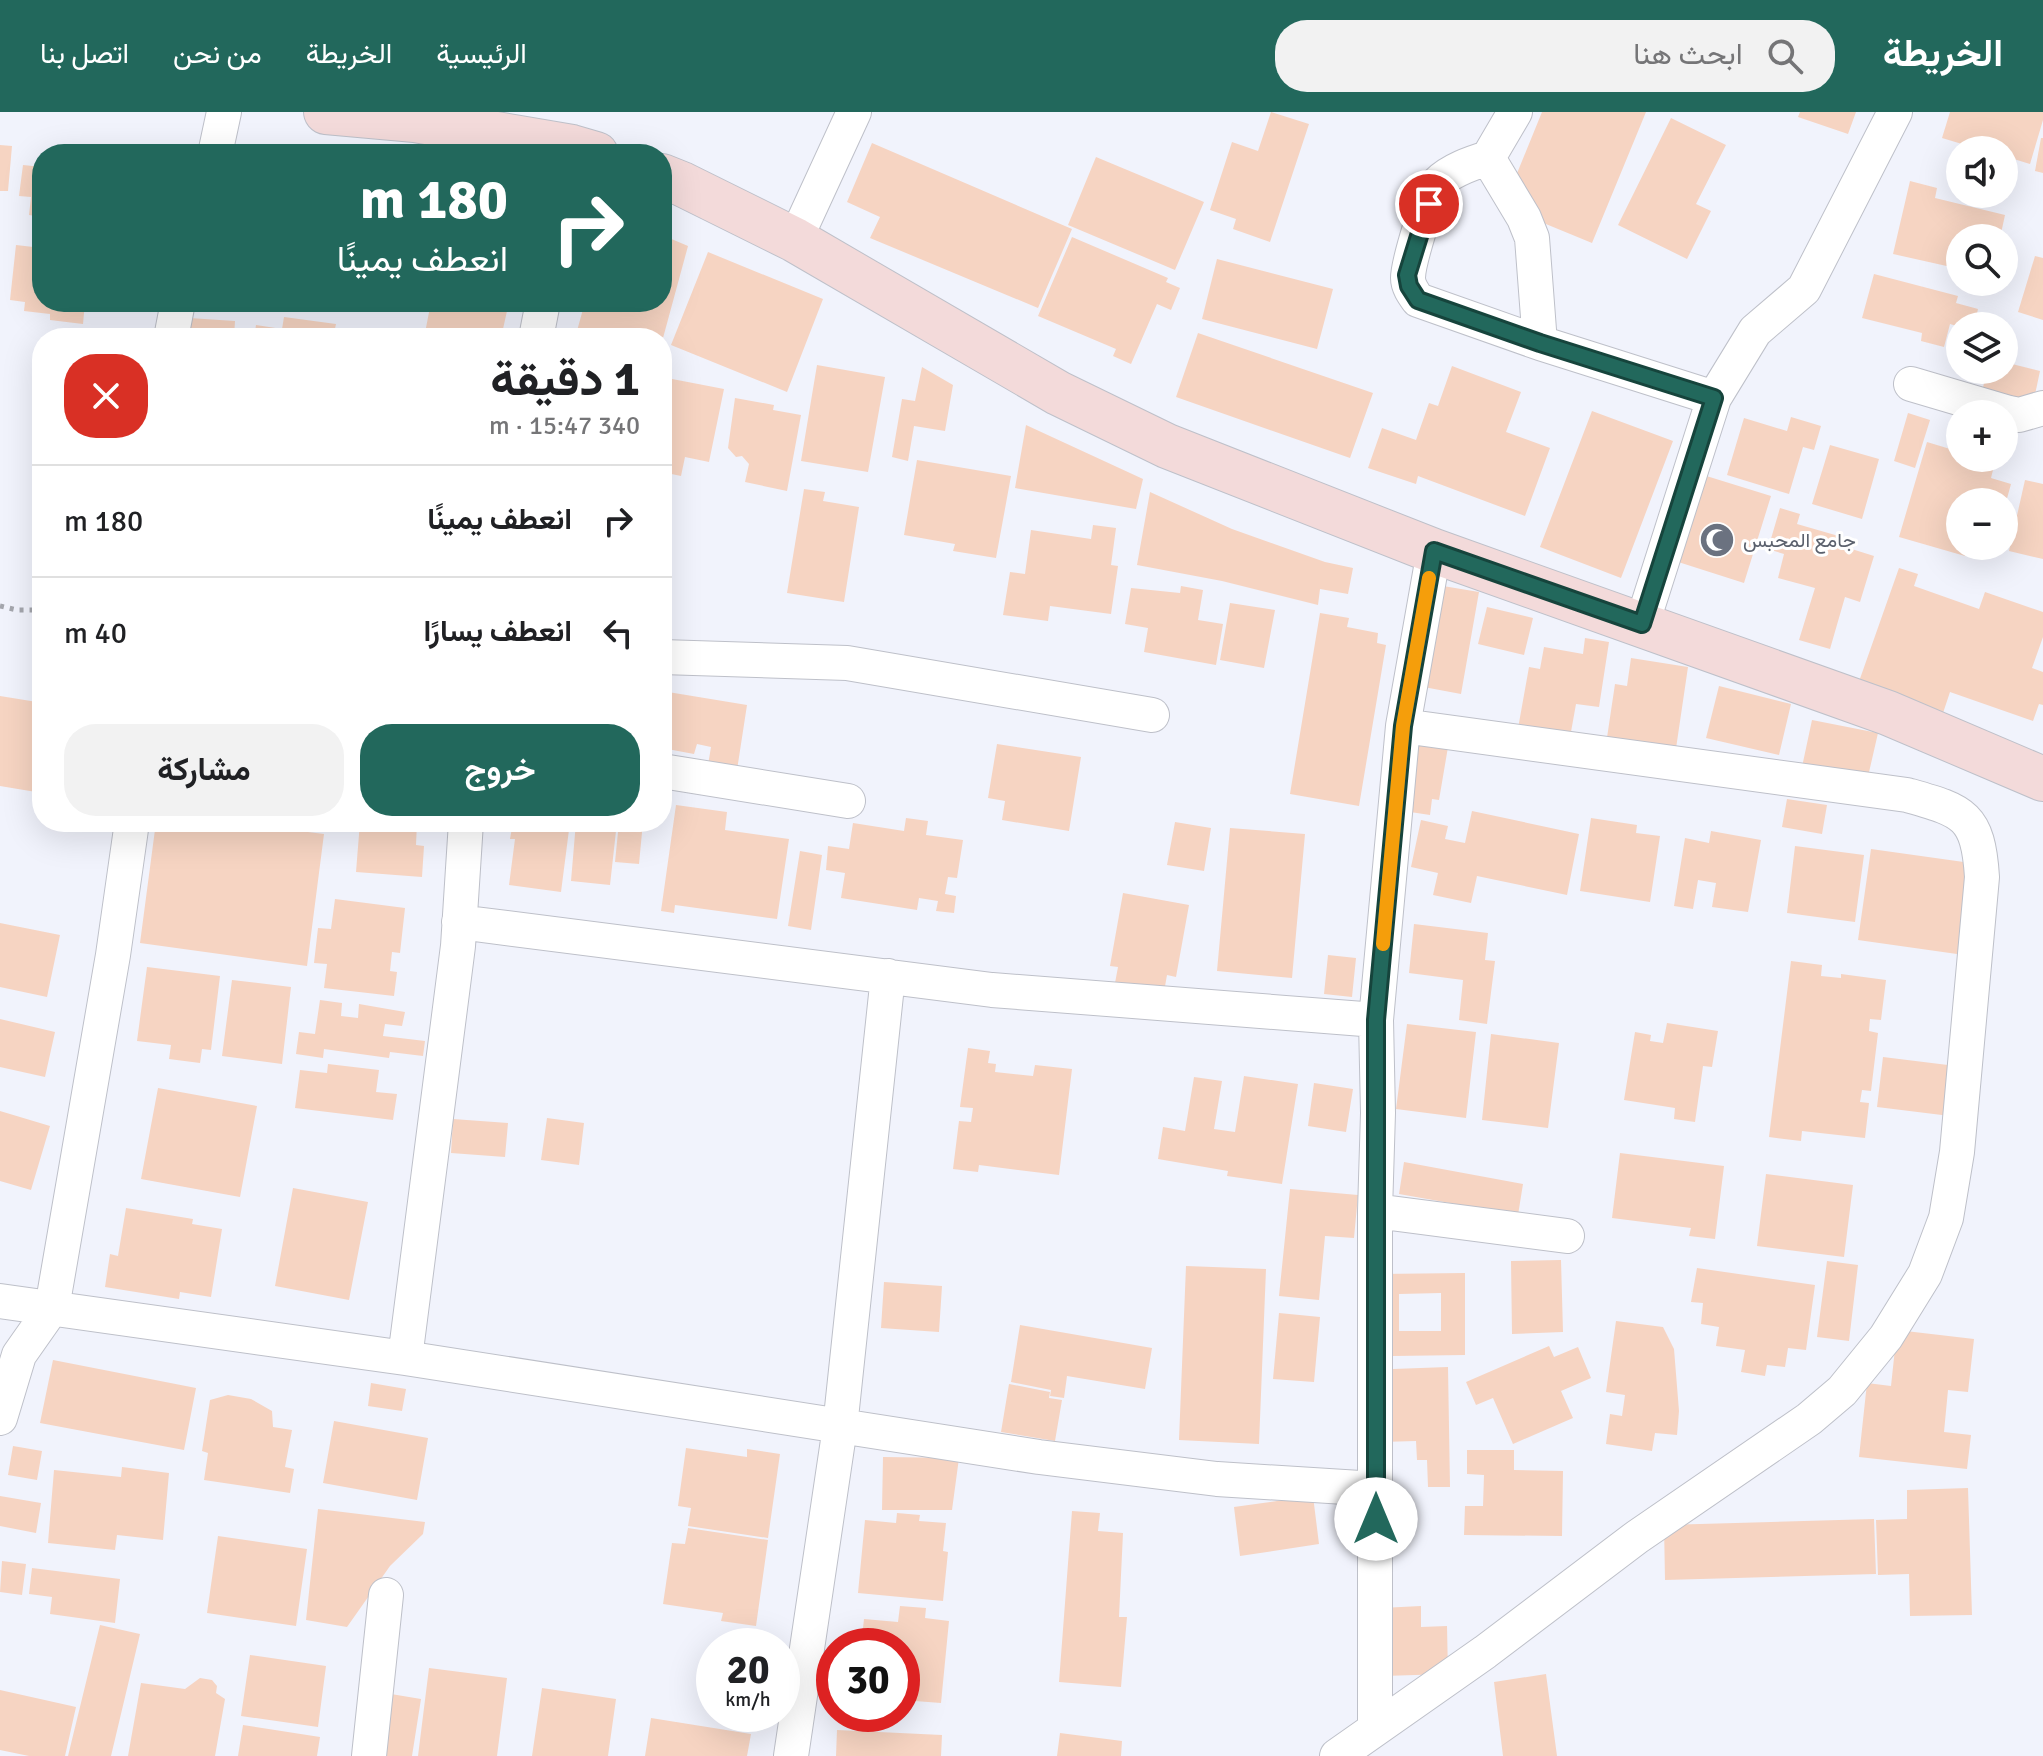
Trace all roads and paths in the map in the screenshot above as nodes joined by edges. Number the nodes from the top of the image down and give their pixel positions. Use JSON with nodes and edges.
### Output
{"nodes":[{"id":1,"x":224,"y":112,"type":"edge"},
{"id":2,"x":326,"y":112,"type":"edge"},
{"id":3,"x":854,"y":112,"type":"edge"},
{"id":4,"x":1515,"y":112,"type":"edge"},
{"id":5,"x":1895,"y":112,"type":"edge"},
{"id":6,"x":217,"y":144,"type":"edge"},
{"id":7,"x":539,"y":144,"type":"edge"},
{"id":8,"x":1488,"y":158,"type":"junction"},
{"id":9,"x":672,"y":181,"type":"edge"},
{"id":10,"x":795,"y":240,"type":"junction"},
{"id":11,"x":1540,"y":343,"type":"junction"},
{"id":12,"x":1911,"y":384,"type":"dead end"},
{"id":13,"x":1714,"y":398,"type":"junction"},
{"id":14,"x":2043,"y":408,"type":"edge"},
{"id":15,"x":1434,"y":551,"type":"junction"},
{"id":16,"x":0,"y":606,"type":"edge"},
{"id":17,"x":32,"y":610,"type":"edge"},
{"id":18,"x":1642,"y":624,"type":"junction"},
{"id":19,"x":672,"y":657,"type":"edge"},
{"id":20,"x":1152,"y":715,"type":"dead end"},
{"id":21,"x":1403,"y":726,"type":"junction"},
{"id":22,"x":672,"y":773,"type":"edge"},
{"id":23,"x":2043,"y":779,"type":"edge"},
{"id":24,"x":848,"y":801,"type":"dead end"},
{"id":25,"x":131,"y":832,"type":"edge"},
{"id":26,"x":465,"y":832,"type":"edge"},
{"id":27,"x":459,"y":922,"type":"junction"},
{"id":28,"x":888,"y":976,"type":"junction"},
{"id":29,"x":1376,"y":1020,"type":"junction"},
{"id":30,"x":1375,"y":1211,"type":"junction"},
{"id":31,"x":1567,"y":1236,"type":"dead end"},
{"id":32,"x":0,"y":1301,"type":"edge"},
{"id":33,"x":52,"y":1308,"type":"junction"},
{"id":34,"x":405,"y":1358,"type":"junction"},
{"id":35,"x":0,"y":1418,"type":"edge"},
{"id":36,"x":840,"y":1427,"type":"junction"},
{"id":37,"x":1376,"y":1489,"type":"junction"},
{"id":38,"x":386,"y":1595,"type":"dead end"},
{"id":39,"x":1375,"y":1729,"type":"junction"},
{"id":40,"x":369,"y":1756,"type":"edge"},
{"id":41,"x":791,"y":1756,"type":"edge"},
{"id":42,"x":1337,"y":1756,"type":"edge"}],
"edges":[{"from":1,"to":6,"type":"street"},
{"from":2,"to":7,"type":"main road"},
{"from":3,"to":10,"type":"street"},
{"from":4,"to":8,"type":"street"},
{"from":5,"to":13,"type":"street"},
{"from":8,"to":11,"type":"street"},
{"from":8,"to":11,"type":"street"},
{"from":9,"to":10,"type":"main road"},
{"from":10,"to":15,"type":"main road"},
{"from":11,"to":13,"type":"street"},
{"from":12,"to":14,"type":"street"},
{"from":13,"to":18,"type":"street"},
{"from":15,"to":18,"type":"main road"},
{"from":15,"to":21,"type":"street"},
{"from":16,"to":17,"type":"path"},
{"from":18,"to":23,"type":"main road"},
{"from":19,"to":20,"type":"street"},
{"from":21,"to":29,"type":"street"},
{"from":21,"to":39,"type":"street"},
{"from":22,"to":24,"type":"street"},
{"from":25,"to":33,"type":"street"},
{"from":26,"to":27,"type":"street"},
{"from":27,"to":28,"type":"street"},
{"from":27,"to":34,"type":"street"},
{"from":28,"to":29,"type":"street"},
{"from":28,"to":36,"type":"street"},
{"from":29,"to":30,"type":"street"},
{"from":30,"to":31,"type":"street"},
{"from":30,"to":37,"type":"street"},
{"from":32,"to":33,"type":"street"},
{"from":33,"to":34,"type":"street"},
{"from":33,"to":35,"type":"street"},
{"from":34,"to":36,"type":"street"},
{"from":36,"to":37,"type":"street"},
{"from":36,"to":41,"type":"street"},
{"from":37,"to":39,"type":"street"},
{"from":38,"to":40,"type":"street"},
{"from":39,"to":42,"type":"street"}]}
